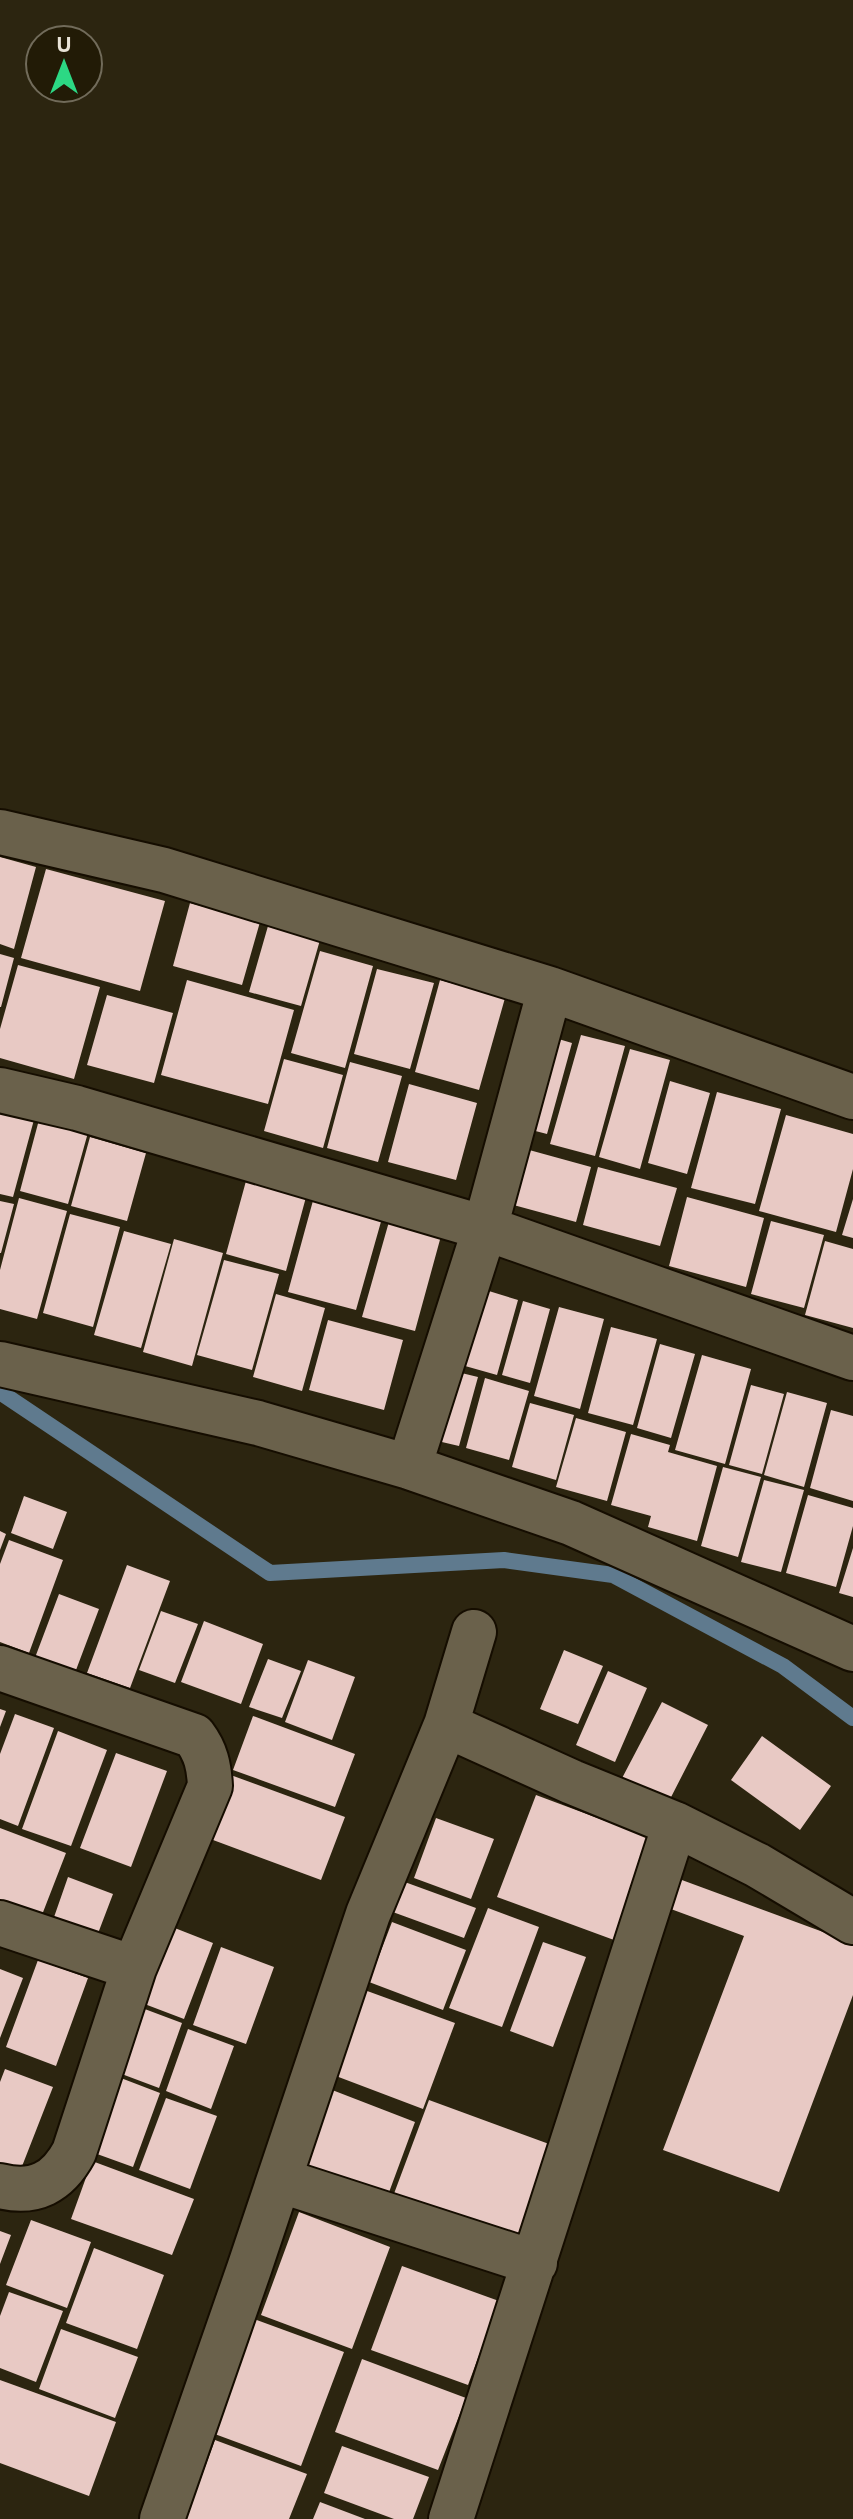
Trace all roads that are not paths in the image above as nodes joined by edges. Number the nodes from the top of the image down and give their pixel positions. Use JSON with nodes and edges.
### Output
{"nodes":[{"id":1,"x":0,"y":832,"type":"edge"},
{"id":2,"x":550,"y":989,"type":"junction"},
{"id":3,"x":0,"y":1090,"type":"edge"},
{"id":4,"x":853,"y":1097,"type":"edge"},
{"id":5,"x":485,"y":1228,"type":"junction"},
{"id":6,"x":853,"y":1358,"type":"edge"},
{"id":7,"x":0,"y":1364,"type":"edge"},
{"id":8,"x":409,"y":1467,"type":"junction"},
{"id":9,"x":474,"y":1632,"type":"dead end"},
{"id":10,"x":853,"y":1649,"type":"edge"},
{"id":11,"x":0,"y":1668,"type":"edge"},
{"id":12,"x":446,"y":1725,"type":"junction"},
{"id":13,"x":675,"y":1824,"type":"junction"},
{"id":14,"x":853,"y":1922,"type":"edge"},
{"id":15,"x":0,"y":1923,"type":"edge"},
{"id":16,"x":134,"y":1968,"type":"junction"},
{"id":17,"x":279,"y":2180,"type":"junction"},
{"id":18,"x":0,"y":2186,"type":"edge"},
{"id":19,"x":535,"y":2263,"type":"junction"},
{"id":20,"x":162,"y":2519,"type":"edge"},
{"id":21,"x":451,"y":2519,"type":"edge"}],
"edges":[{"from":1,"to":2,"type":"street"},
{"from":2,"to":4,"type":"street"},
{"from":2,"to":5,"type":"street"},
{"from":3,"to":5,"type":"street"},
{"from":5,"to":6,"type":"street"},
{"from":5,"to":8,"type":"street"},
{"from":7,"to":8,"type":"street"},
{"from":8,"to":10,"type":"street"},
{"from":9,"to":12,"type":"street"},
{"from":11,"to":16,"type":"street"},
{"from":12,"to":13,"type":"street"},
{"from":12,"to":17,"type":"street"},
{"from":13,"to":14,"type":"street"},
{"from":13,"to":19,"type":"street"},
{"from":15,"to":16,"type":"street"},
{"from":16,"to":18,"type":"street"},
{"from":17,"to":19,"type":"street"},
{"from":17,"to":20,"type":"street"},
{"from":19,"to":21,"type":"street"}]}
